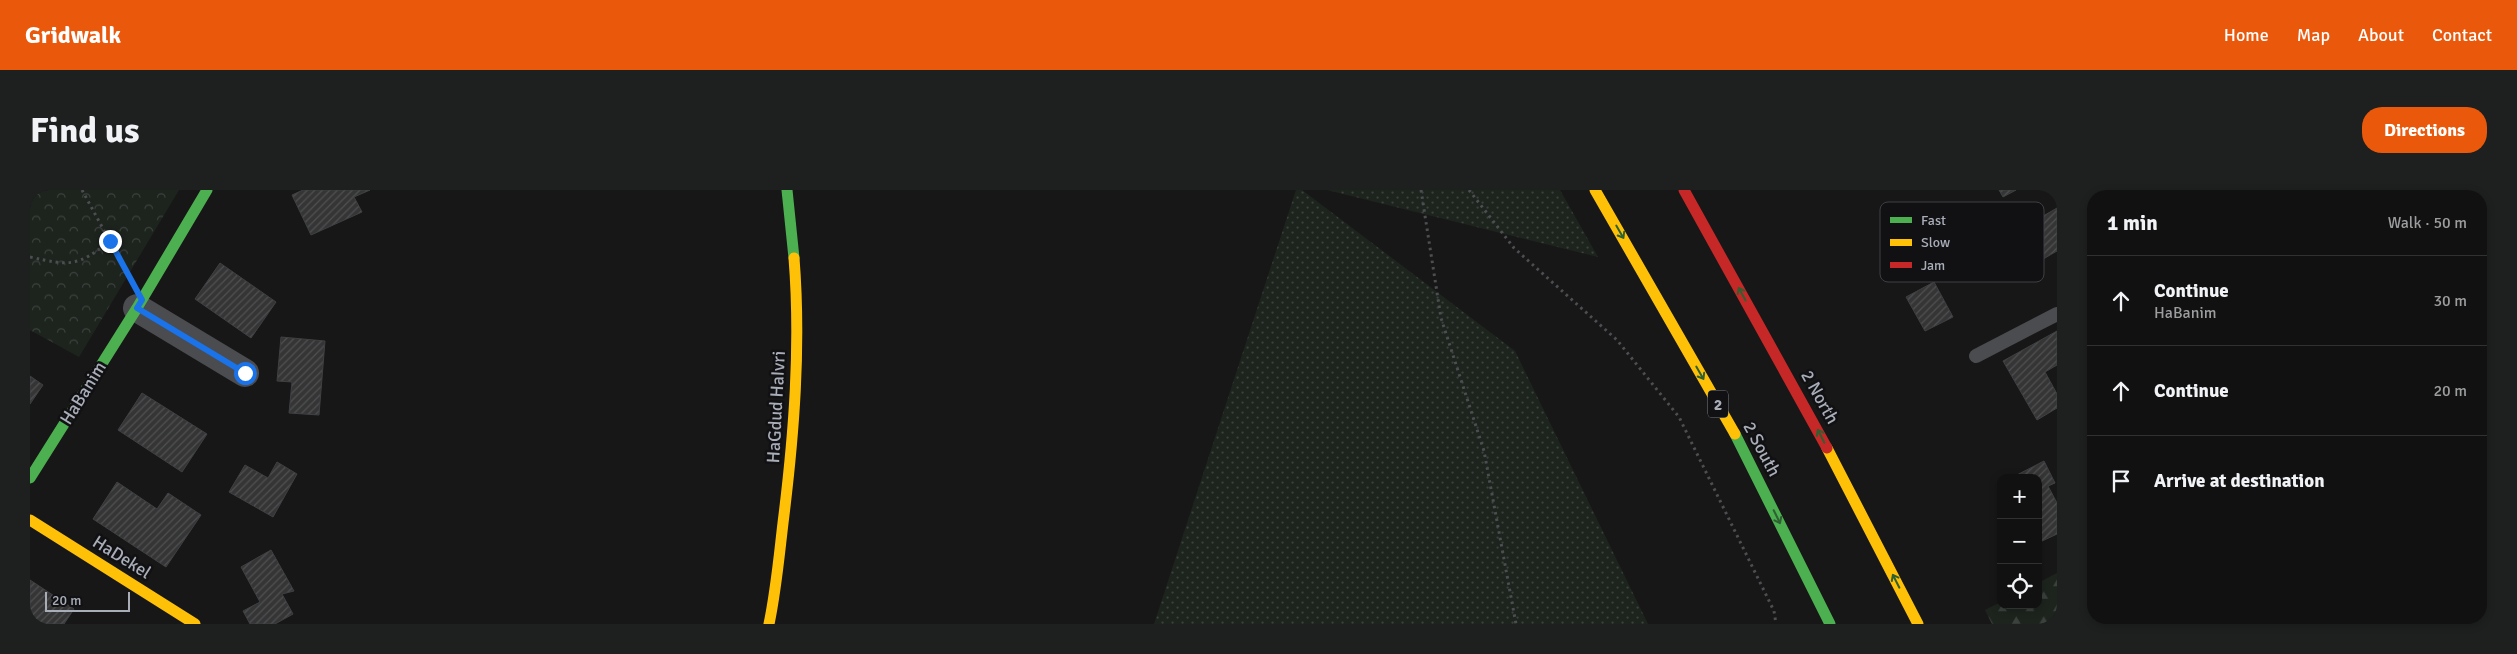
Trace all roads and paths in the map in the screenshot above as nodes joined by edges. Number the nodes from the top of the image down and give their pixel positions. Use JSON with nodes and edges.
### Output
{"nodes":[{"id":1,"x":82,"y":190,"type":"edge"},
{"id":2,"x":207,"y":190,"type":"edge"},
{"id":3,"x":787,"y":190,"type":"edge"},
{"id":4,"x":1421,"y":190,"type":"edge"},
{"id":5,"x":1469,"y":190,"type":"edge"},
{"id":6,"x":1596,"y":190,"type":"edge"},
{"id":7,"x":1684,"y":190,"type":"edge"},
{"id":8,"x":110,"y":241,"type":"junction"},
{"id":9,"x":30,"y":257,"type":"edge"},
{"id":10,"x":140,"y":304,"type":"junction"},
{"id":11,"x":2057,"y":314,"type":"edge"},
{"id":12,"x":1976,"y":356,"type":"dead end"},
{"id":13,"x":245,"y":373,"type":"dead end"},
{"id":14,"x":30,"y":478,"type":"edge"},
{"id":15,"x":30,"y":520,"type":"edge"},
{"id":16,"x":196,"y":624,"type":"edge"},
{"id":17,"x":769,"y":624,"type":"edge"},
{"id":18,"x":1516,"y":624,"type":"edge"},
{"id":19,"x":1776,"y":624,"type":"edge"},
{"id":20,"x":1830,"y":624,"type":"edge"},
{"id":21,"x":1918,"y":624,"type":"edge"}],
"edges":[{"from":1,"to":8,"type":"path"},
{"from":2,"to":10,"type":"main road","name":"HaBanim"},
{"from":3,"to":17,"type":"main road","name":"HaGdud HaIvri"},
{"from":4,"to":18,"type":"path"},
{"from":5,"to":19,"type":"path"},
{"from":6,"to":20,"type":"main road","name":"2 South","number":"2","one_way":true},
{"from":21,"to":7,"type":"main road","name":"2 North","one_way":true},
{"from":8,"to":9,"type":"path"},
{"from":8,"to":10,"type":"path"},
{"from":10,"to":13,"type":"street"},
{"from":10,"to":14,"type":"main road","name":"HaBanim"},
{"from":11,"to":12,"type":"lane"},
{"from":15,"to":16,"type":"main road","name":"HaDekel"}]}
